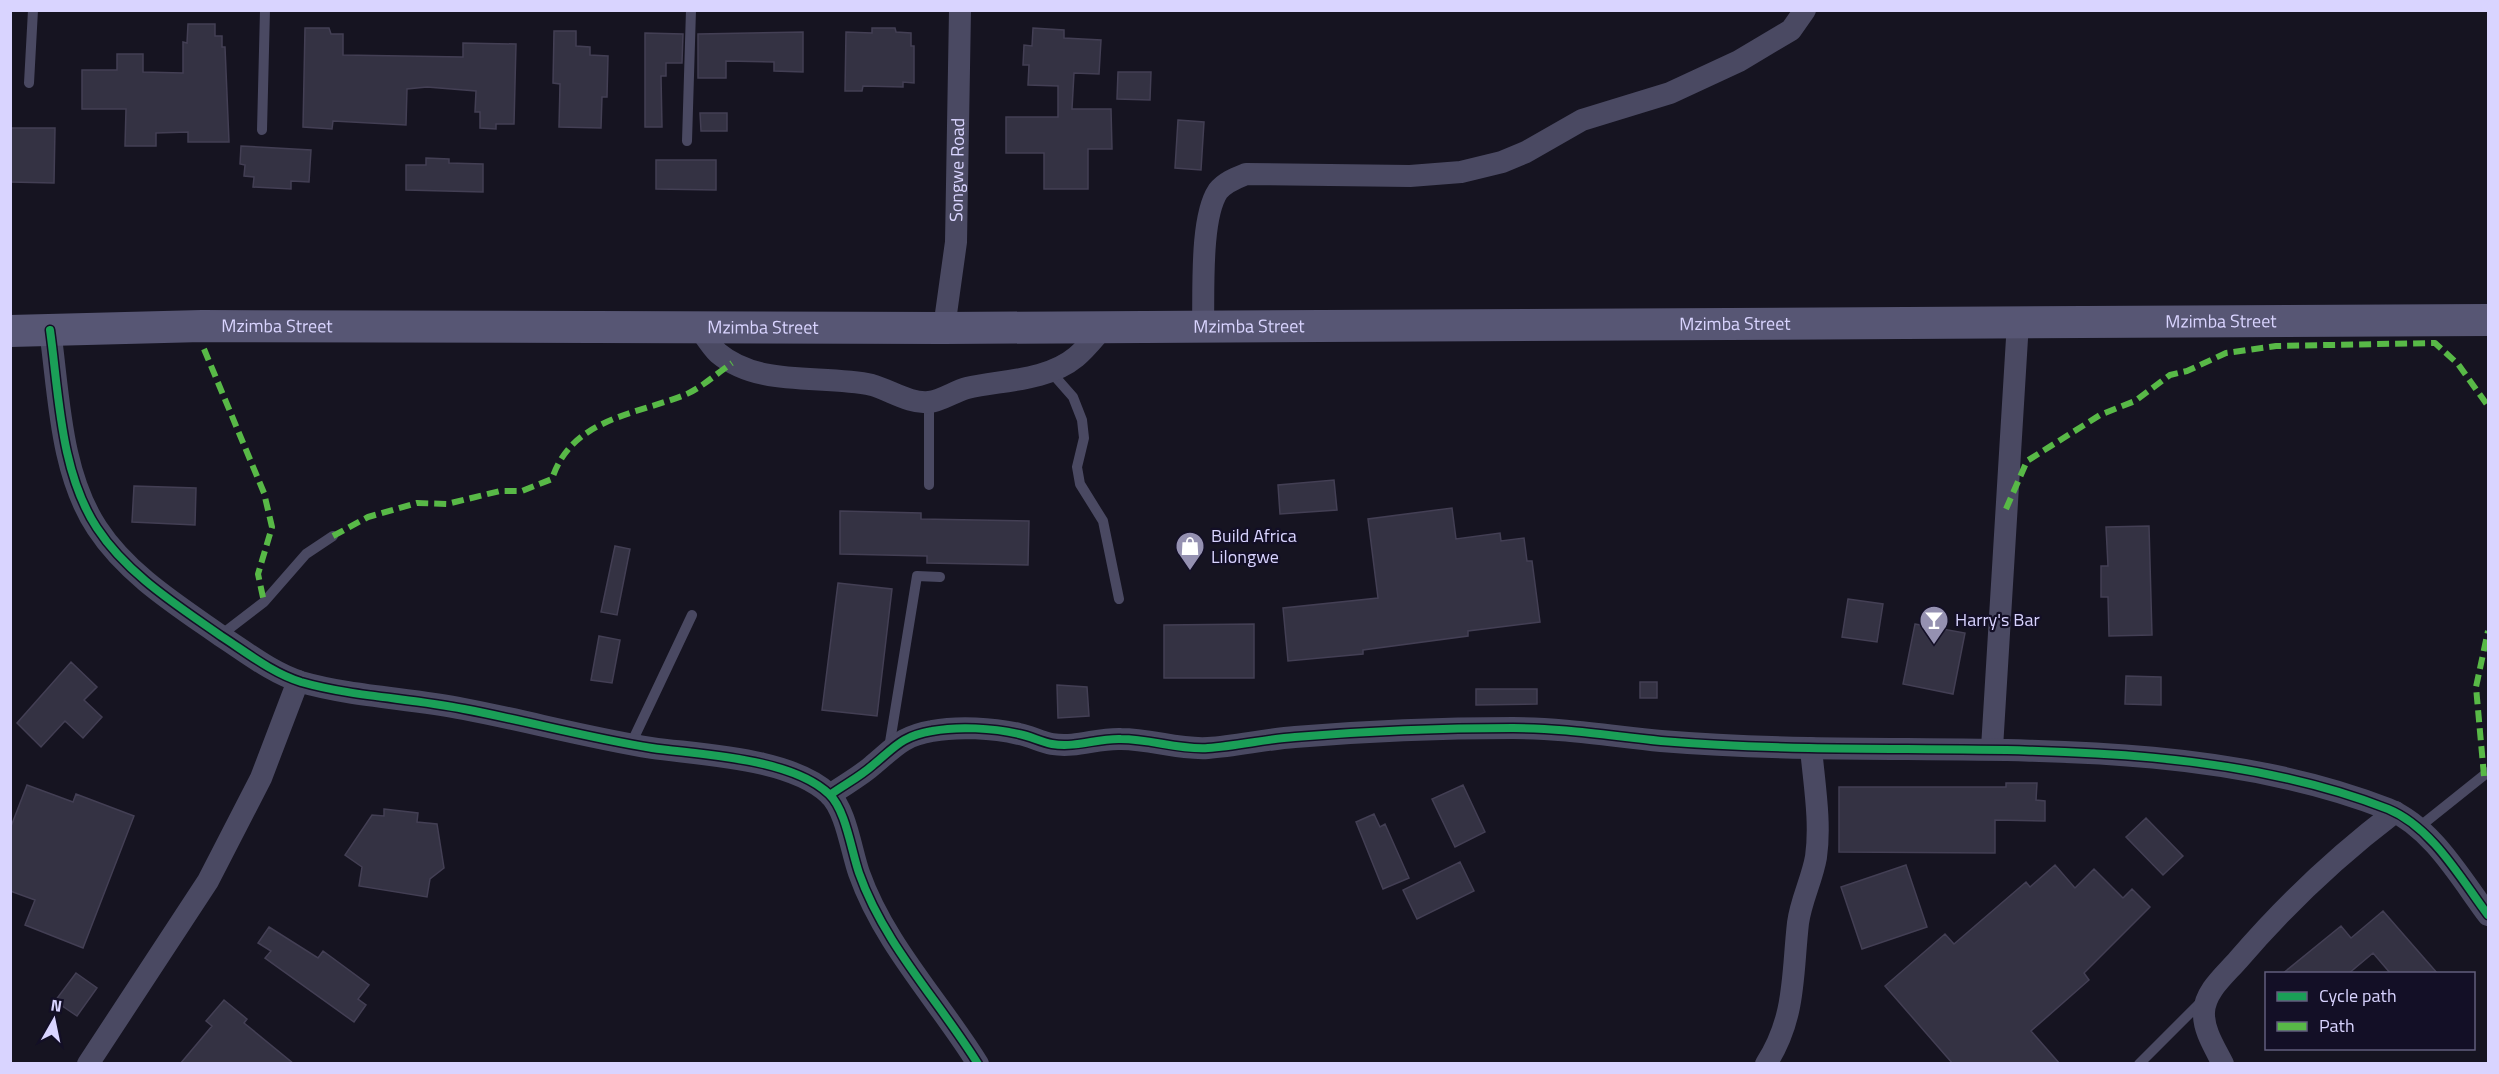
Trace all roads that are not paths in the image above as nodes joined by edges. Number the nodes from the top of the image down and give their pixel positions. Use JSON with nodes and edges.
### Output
{"nodes":[{"id":1,"x":33,"y":10,"type":"edge"},
{"id":2,"x":265,"y":10,"type":"edge"},
{"id":3,"x":691,"y":10,"type":"edge"},
{"id":4,"x":960,"y":10,"type":"edge"},
{"id":5,"x":1805,"y":10,"type":"edge"},
{"id":6,"x":29,"y":83,"type":"dead end"},
{"id":7,"x":262,"y":130,"type":"dead end"},
{"id":8,"x":687,"y":141,"type":"dead end"},
{"id":9,"x":2488,"y":320,"type":"edge"},
{"id":10,"x":2018,"y":322,"type":"junction"},
{"id":11,"x":1203,"y":326,"type":"junction"},
{"id":12,"x":1104,"y":327,"type":"junction"},
{"id":13,"x":699,"y":328,"type":"junction"},
{"id":14,"x":944,"y":328,"type":"junction"},
{"id":15,"x":50,"y":330,"type":"junction"},
{"id":16,"x":10,"y":331,"type":"edge"},
{"id":17,"x":1051,"y":372,"type":"junction"},
{"id":18,"x":929,"y":402,"type":"junction"},
{"id":19,"x":929,"y":485,"type":"dead end"},
{"id":20,"x":333,"y":536,"type":"dead end"},
{"id":21,"x":940,"y":577,"type":"dead end"},
{"id":22,"x":1119,"y":599,"type":"dead end"},
{"id":23,"x":692,"y":615,"type":"dead end"},
{"id":24,"x":220,"y":635,"type":"junction"},
{"id":25,"x":298,"y":681,"type":"junction"},
{"id":26,"x":631,"y":744,"type":"junction"},
{"id":27,"x":890,"y":748,"type":"junction"},
{"id":28,"x":1811,"y":748,"type":"junction"},
{"id":29,"x":1992,"y":748,"type":"junction"},
{"id":30,"x":2488,"y":772,"type":"edge"},
{"id":31,"x":830,"y":795,"type":"junction"},
{"id":32,"x":2395,"y":812,"type":"junction"},
{"id":33,"x":2418,"y":828,"type":"junction"},
{"id":34,"x":2488,"y":915,"type":"edge"},
{"id":35,"x":2208,"y":995,"type":"junction"},
{"id":36,"x":88,"y":1064,"type":"edge"},
{"id":37,"x":978,"y":1064,"type":"edge"},
{"id":38,"x":1766,"y":1064,"type":"edge"},
{"id":39,"x":2139,"y":1064,"type":"edge"},
{"id":40,"x":2223,"y":1064,"type":"edge"}],
"edges":[{"from":1,"to":6,"type":"lane"},
{"from":2,"to":7,"type":"lane"},
{"from":3,"to":8,"type":"lane"},
{"from":4,"to":14,"type":"street","name":"Songwe Road"},
{"from":5,"to":11,"type":"street"},
{"from":9,"to":10,"type":"main road","name":"Mzimba Street"},
{"from":10,"to":11,"type":"main road","name":"Mzimba Street"},
{"from":10,"to":29,"type":"street"},
{"from":11,"to":12,"type":"main road","name":"Mzimba Street"},
{"from":12,"to":14,"type":"main road","name":"Mzimba Street"},
{"from":12,"to":17,"type":"street"},
{"from":13,"to":14,"type":"main road","name":"Mzimba Street"},
{"from":13,"to":15,"type":"main road","name":"Mzimba Street"},
{"from":13,"to":18,"type":"street"},
{"from":15,"to":16,"type":"main road","name":"Mzimba Street"},
{"from":15,"to":24,"type":"street"},
{"from":17,"to":18,"type":"street"},
{"from":17,"to":22,"type":"lane"},
{"from":18,"to":19,"type":"lane"},
{"from":20,"to":24,"type":"lane"},
{"from":21,"to":27,"type":"lane"},
{"from":23,"to":26,"type":"lane"},
{"from":24,"to":25,"type":"street"},
{"from":25,"to":26,"type":"street"},
{"from":25,"to":36,"type":"street"},
{"from":26,"to":31,"type":"street"},
{"from":27,"to":28,"type":"street"},
{"from":27,"to":31,"type":"street"},
{"from":28,"to":29,"type":"street"},
{"from":28,"to":38,"type":"street"},
{"from":29,"to":32,"type":"street"},
{"from":30,"to":33,"type":"lane"},
{"from":31,"to":37,"type":"street"},
{"from":32,"to":33,"type":"street"},
{"from":32,"to":35,"type":"street"},
{"from":33,"to":34,"type":"street"},
{"from":35,"to":39,"type":"lane"},
{"from":35,"to":40,"type":"street"}]}
